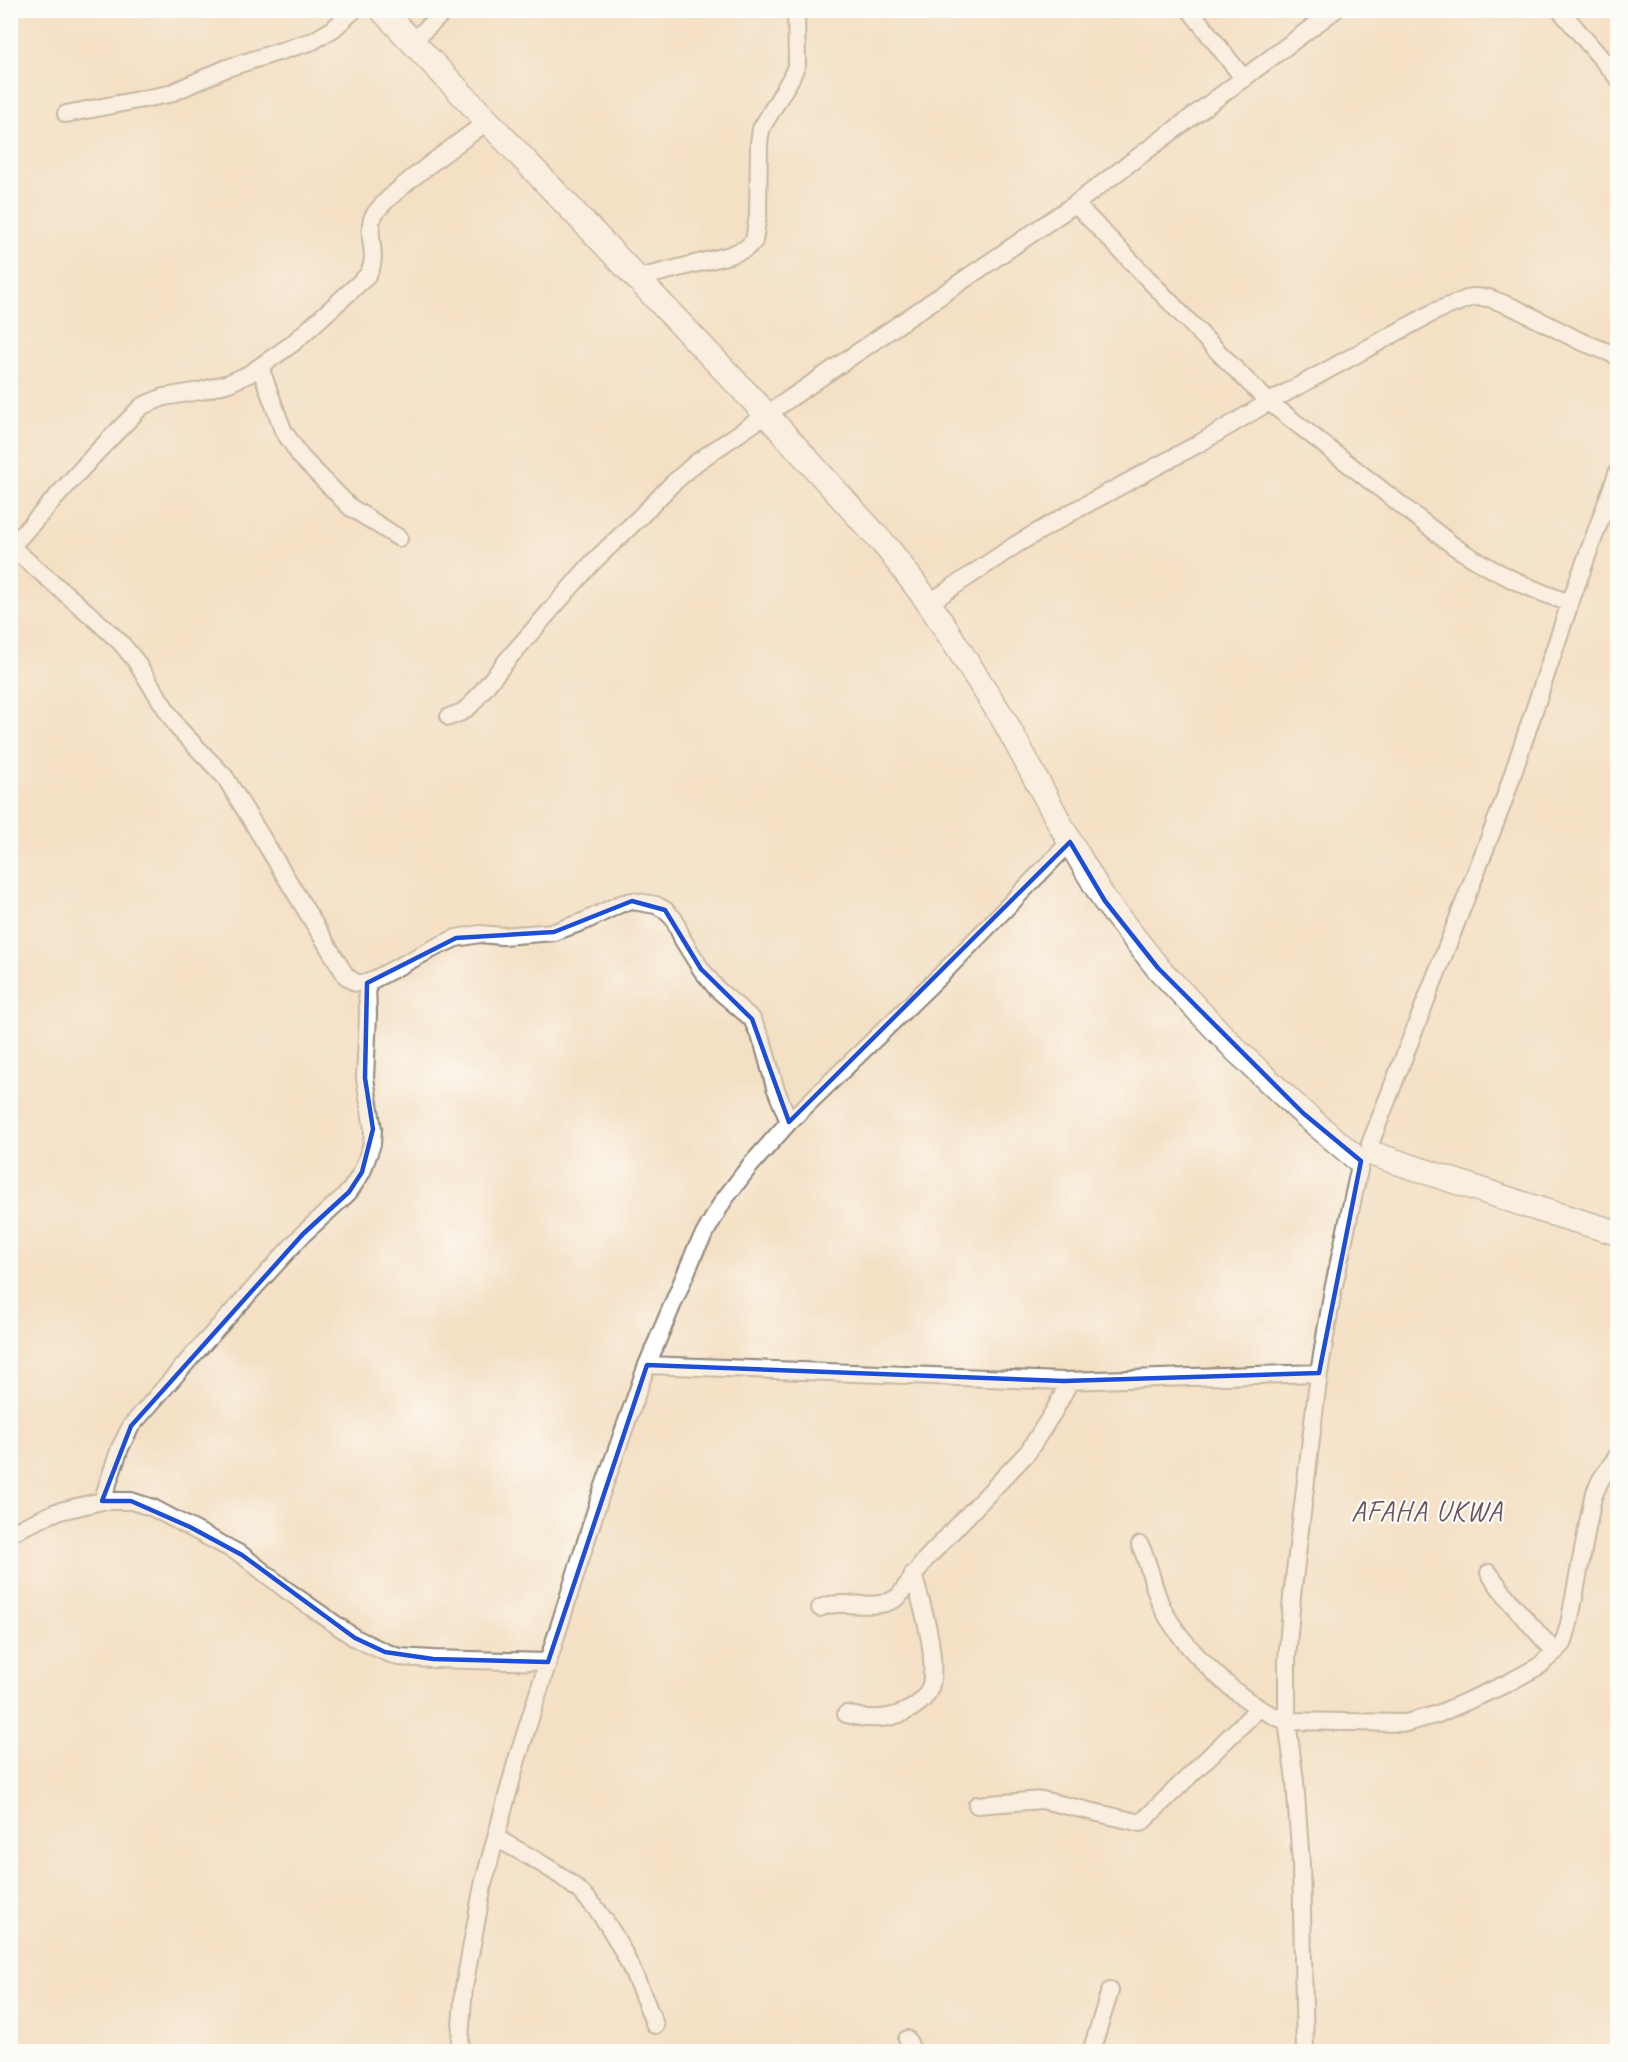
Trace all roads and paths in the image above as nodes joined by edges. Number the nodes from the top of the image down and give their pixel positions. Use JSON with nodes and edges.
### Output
{"nodes":[{"id":1,"x":354,"y":10,"type":"edge"},
{"id":2,"x":382,"y":10,"type":"edge"},
{"id":3,"x":446,"y":10,"type":"edge"},
{"id":4,"x":796,"y":10,"type":"edge"},
{"id":5,"x":1190,"y":10,"type":"edge"},
{"id":6,"x":1335,"y":10,"type":"edge"},
{"id":7,"x":1560,"y":10,"type":"edge"},
{"id":8,"x":412,"y":42,"type":"junction"},
{"id":9,"x":1617,"y":78,"type":"edge"},
{"id":10,"x":1244,"y":79,"type":"junction"},
{"id":11,"x":66,"y":114,"type":"dead end"},
{"id":12,"x":488,"y":121,"type":"junction"},
{"id":13,"x":1075,"y":204,"type":"junction"},
{"id":14,"x":635,"y":279,"type":"junction"},
{"id":15,"x":1617,"y":356,"type":"edge"},
{"id":16,"x":260,"y":367,"type":"junction"},
{"id":17,"x":1269,"y":402,"type":"junction"},
{"id":18,"x":766,"y":415,"type":"junction"},
{"id":19,"x":1617,"y":471,"type":"edge"},
{"id":20,"x":399,"y":538,"type":"dead end"},
{"id":21,"x":11,"y":547,"type":"edge"},
{"id":22,"x":929,"y":603,"type":"junction"},
{"id":23,"x":1570,"y":603,"type":"junction"},
{"id":24,"x":449,"y":717,"type":"dead end"},
{"id":25,"x":1070,"y":842,"type":"junction"},
{"id":26,"x":367,"y":983,"type":"junction"},
{"id":27,"x":789,"y":1122,"type":"junction"},
{"id":28,"x":1364,"y":1152,"type":"junction"},
{"id":29,"x":1617,"y":1233,"type":"edge"},
{"id":30,"x":647,"y":1365,"type":"junction"},
{"id":31,"x":1319,"y":1373,"type":"junction"},
{"id":32,"x":1070,"y":1381,"type":"junction"},
{"id":33,"x":1617,"y":1455,"type":"edge"},
{"id":34,"x":102,"y":1500,"type":"junction"},
{"id":35,"x":10,"y":1533,"type":"edge"},
{"id":36,"x":1140,"y":1545,"type":"dead end"},
{"id":37,"x":1489,"y":1573,"type":"dead end"},
{"id":38,"x":913,"y":1574,"type":"junction"},
{"id":39,"x":820,"y":1608,"type":"dead end"},
{"id":40,"x":1555,"y":1652,"type":"junction"},
{"id":41,"x":548,"y":1662,"type":"junction"},
{"id":42,"x":1258,"y":1709,"type":"junction"},
{"id":43,"x":846,"y":1714,"type":"dead end"},
{"id":44,"x":1287,"y":1721,"type":"junction"},
{"id":45,"x":977,"y":1805,"type":"dead end"},
{"id":46,"x":496,"y":1838,"type":"junction"},
{"id":47,"x":1110,"y":1991,"type":"dead end"},
{"id":48,"x":655,"y":2025,"type":"dead end"},
{"id":49,"x":459,"y":2052,"type":"edge"},
{"id":50,"x":1091,"y":2052,"type":"edge"},
{"id":51,"x":1305,"y":2052,"type":"edge"}],
"edges":[{"from":1,"to":11,"type":"street"},
{"from":2,"to":8,"type":"street"},
{"from":3,"to":8,"type":"street"},
{"from":4,"to":14,"type":"street"},
{"from":5,"to":10,"type":"street"},
{"from":6,"to":10,"type":"street"},
{"from":7,"to":9,"type":"street"},
{"from":8,"to":12,"type":"street"},
{"from":10,"to":13,"type":"street"},
{"from":12,"to":14,"type":"street"},
{"from":12,"to":16,"type":"street"},
{"from":13,"to":17,"type":"street"},
{"from":13,"to":18,"type":"street"},
{"from":14,"to":18,"type":"street"},
{"from":15,"to":17,"type":"street"},
{"from":16,"to":20,"type":"street"},
{"from":16,"to":21,"type":"street"},
{"from":17,"to":22,"type":"street"},
{"from":17,"to":23,"type":"street"},
{"from":18,"to":22,"type":"street"},
{"from":18,"to":24,"type":"street"},
{"from":19,"to":23,"type":"street"},
{"from":21,"to":26,"type":"street"},
{"from":22,"to":25,"type":"street"},
{"from":23,"to":28,"type":"street"},
{"from":25,"to":27,"type":"street"},
{"from":25,"to":28,"type":"street"},
{"from":26,"to":27,"type":"street"},
{"from":26,"to":34,"type":"street"},
{"from":27,"to":30,"type":"street"},
{"from":28,"to":29,"type":"street"},
{"from":28,"to":31,"type":"street"},
{"from":30,"to":32,"type":"street"},
{"from":30,"to":41,"type":"street"},
{"from":31,"to":32,"type":"street"},
{"from":31,"to":44,"type":"street"},
{"from":32,"to":38,"type":"street"},
{"from":33,"to":40,"type":"street"},
{"from":34,"to":35,"type":"street"},
{"from":34,"to":41,"type":"street"},
{"from":36,"to":42,"type":"street"},
{"from":37,"to":40,"type":"street"},
{"from":38,"to":39,"type":"street"},
{"from":38,"to":43,"type":"street"},
{"from":40,"to":44,"type":"street"},
{"from":41,"to":46,"type":"street"},
{"from":42,"to":44,"type":"street"},
{"from":42,"to":45,"type":"street"},
{"from":44,"to":51,"type":"street"},
{"from":46,"to":48,"type":"street"},
{"from":46,"to":49,"type":"street"},
{"from":47,"to":50,"type":"street"}]}
